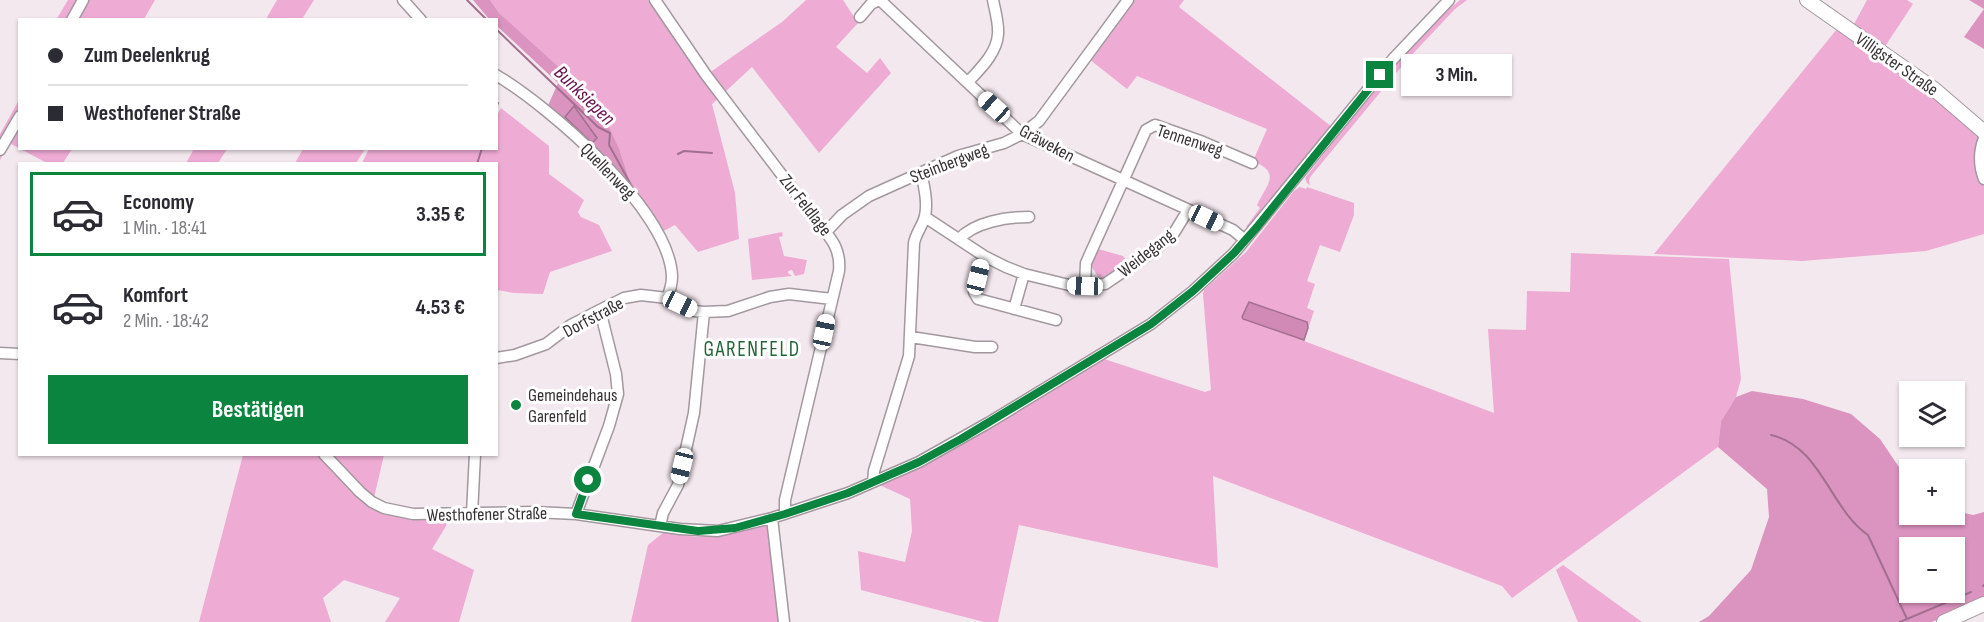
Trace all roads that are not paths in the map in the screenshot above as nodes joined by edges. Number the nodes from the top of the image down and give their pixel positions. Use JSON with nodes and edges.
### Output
{"nodes":[{"id":1,"x":83,"y":0,"type":"edge"},
{"id":2,"x":403,"y":0,"type":"edge"},
{"id":3,"x":655,"y":0,"type":"edge"},
{"id":4,"x":880,"y":0,"type":"edge"},
{"id":5,"x":993,"y":0,"type":"edge"},
{"id":6,"x":1128,"y":0,"type":"edge"},
{"id":7,"x":1449,"y":0,"type":"edge"},
{"id":8,"x":1807,"y":0,"type":"edge"},
{"id":9,"x":860,"y":17,"type":"dead end"},
{"id":10,"x":73,"y":18,"type":"edge"},
{"id":11,"x":419,"y":18,"type":"edge"},
{"id":12,"x":498,"y":76,"type":"edge"},
{"id":13,"x":968,"y":82,"type":"junction"},
{"id":14,"x":18,"y":119,"type":"edge"},
{"id":15,"x":1984,"y":132,"type":"edge"},
{"id":16,"x":1022,"y":134,"type":"junction"},
{"id":17,"x":1984,"y":138,"type":"edge"},
{"id":18,"x":0,"y":150,"type":"edge"},
{"id":19,"x":1252,"y":163,"type":"dead end"},
{"id":20,"x":921,"y":172,"type":"junction"},
{"id":21,"x":1984,"y":179,"type":"edge"},
{"id":22,"x":1124,"y":180,"type":"junction"},
{"id":23,"x":1188,"y":210,"type":"junction"},
{"id":24,"x":925,"y":217,"type":"junction"},
{"id":25,"x":1029,"y":218,"type":"dead end"},
{"id":26,"x":826,"y":232,"type":"junction"},
{"id":27,"x":959,"y":239,"type":"junction"},
{"id":28,"x":1245,"y":240,"type":"junction"},
{"id":29,"x":984,"y":256,"type":"junction"},
{"id":30,"x":1024,"y":274,"type":"junction"},
{"id":31,"x":1085,"y":286,"type":"junction"},
{"id":32,"x":667,"y":298,"type":"junction"},
{"id":33,"x":832,"y":299,"type":"junction"},
{"id":34,"x":1014,"y":309,"type":"junction"},
{"id":35,"x":600,"y":310,"type":"junction"},
{"id":36,"x":704,"y":312,"type":"junction"},
{"id":37,"x":1056,"y":320,"type":"dead end"},
{"id":38,"x":911,"y":337,"type":"junction"},
{"id":39,"x":992,"y":347,"type":"dead end"},
{"id":40,"x":0,"y":353,"type":"edge"},
{"id":41,"x":18,"y":354,"type":"edge"},
{"id":42,"x":498,"y":358,"type":"edge"},
{"id":43,"x":326,"y":456,"type":"edge"},
{"id":44,"x":476,"y":456,"type":"edge"},
{"id":45,"x":873,"y":482,"type":"junction"},
{"id":46,"x":472,"y":514,"type":"junction"},
{"id":47,"x":576,"y":514,"type":"junction"},
{"id":48,"x":785,"y":514,"type":"junction"},
{"id":49,"x":772,"y":518,"type":"junction"},
{"id":50,"x":660,"y":526,"type":"junction"},
{"id":51,"x":1984,"y":604,"type":"edge"},
{"id":52,"x":784,"y":622,"type":"edge"},
{"id":53,"x":1944,"y":622,"type":"edge"}],
"edges":[{"from":1,"to":10,"type":"street"},
{"from":2,"to":11,"type":"street"},
{"from":3,"to":26,"type":"street","name":"Zur Feldlage"},
{"from":4,"to":9,"type":"street"},
{"from":4,"to":13,"type":"street","name":"Gräweken"},
{"from":5,"to":13,"type":"street"},
{"from":6,"to":16,"type":"street","name":"Steinbergweg"},
{"from":7,"to":28,"type":"street","name":"Westhofener Straße"},
{"from":8,"to":15,"type":"main road","name":"Villigster Straße"},
{"from":12,"to":32,"type":"street","name":"Quellenweg"},
{"from":13,"to":16,"type":"street","name":"Gräweken"},
{"from":14,"to":18,"type":"street"},
{"from":16,"to":20,"type":"street","name":"Steinbergweg"},
{"from":16,"to":22,"type":"street","name":"Gräweken"},
{"from":17,"to":21,"type":"street"},
{"from":19,"to":22,"type":"street","name":"Tennenweg"},
{"from":20,"to":24,"type":"street"},
{"from":20,"to":26,"type":"street","name":"Steinbergweg"},
{"from":22,"to":23,"type":"street","name":"Gräweken"},
{"from":22,"to":31,"type":"street"},
{"from":23,"to":28,"type":"street","name":"Gräweken"},
{"from":23,"to":31,"type":"street","name":"Weidegang"},
{"from":24,"to":27,"type":"street","name":"Weidegang"},
{"from":24,"to":38,"type":"street"},
{"from":25,"to":27,"type":"street"},
{"from":26,"to":33,"type":"street","name":"Zur Feldlage"},
{"from":27,"to":29,"type":"street","name":"Weidegang"},
{"from":28,"to":45,"type":"street","name":"Westhofener Straße"},
{"from":29,"to":30,"type":"street","name":"Weidegang"},
{"from":29,"to":34,"type":"street"},
{"from":30,"to":31,"type":"street","name":"Weidegang"},
{"from":30,"to":34,"type":"street"},
{"from":32,"to":35,"type":"street","name":"Dorfstraße"},
{"from":32,"to":36,"type":"street","name":"Dorfstraße"},
{"from":33,"to":36,"type":"street","name":"Dorfstraße"},
{"from":33,"to":48,"type":"street","name":"Zur Feldlage"},
{"from":34,"to":37,"type":"street"},
{"from":35,"to":42,"type":"street","name":"Dorfstraße"},
{"from":35,"to":47,"type":"street"},
{"from":36,"to":50,"type":"street"},
{"from":38,"to":39,"type":"street"},
{"from":38,"to":45,"type":"street"},
{"from":40,"to":41,"type":"street"},
{"from":43,"to":46,"type":"street","name":"Westhofener Straße"},
{"from":44,"to":46,"type":"street"},
{"from":45,"to":48,"type":"street","name":"Westhofener Straße"},
{"from":46,"to":47,"type":"street","name":"Westhofener Straße"},
{"from":47,"to":50,"type":"street","name":"Westhofener Straße"},
{"from":48,"to":49,"type":"street","name":"Westhofener Straße"},
{"from":49,"to":50,"type":"street","name":"Westhofener Straße"},
{"from":49,"to":52,"type":"street"},
{"from":51,"to":53,"type":"main road"}]}
